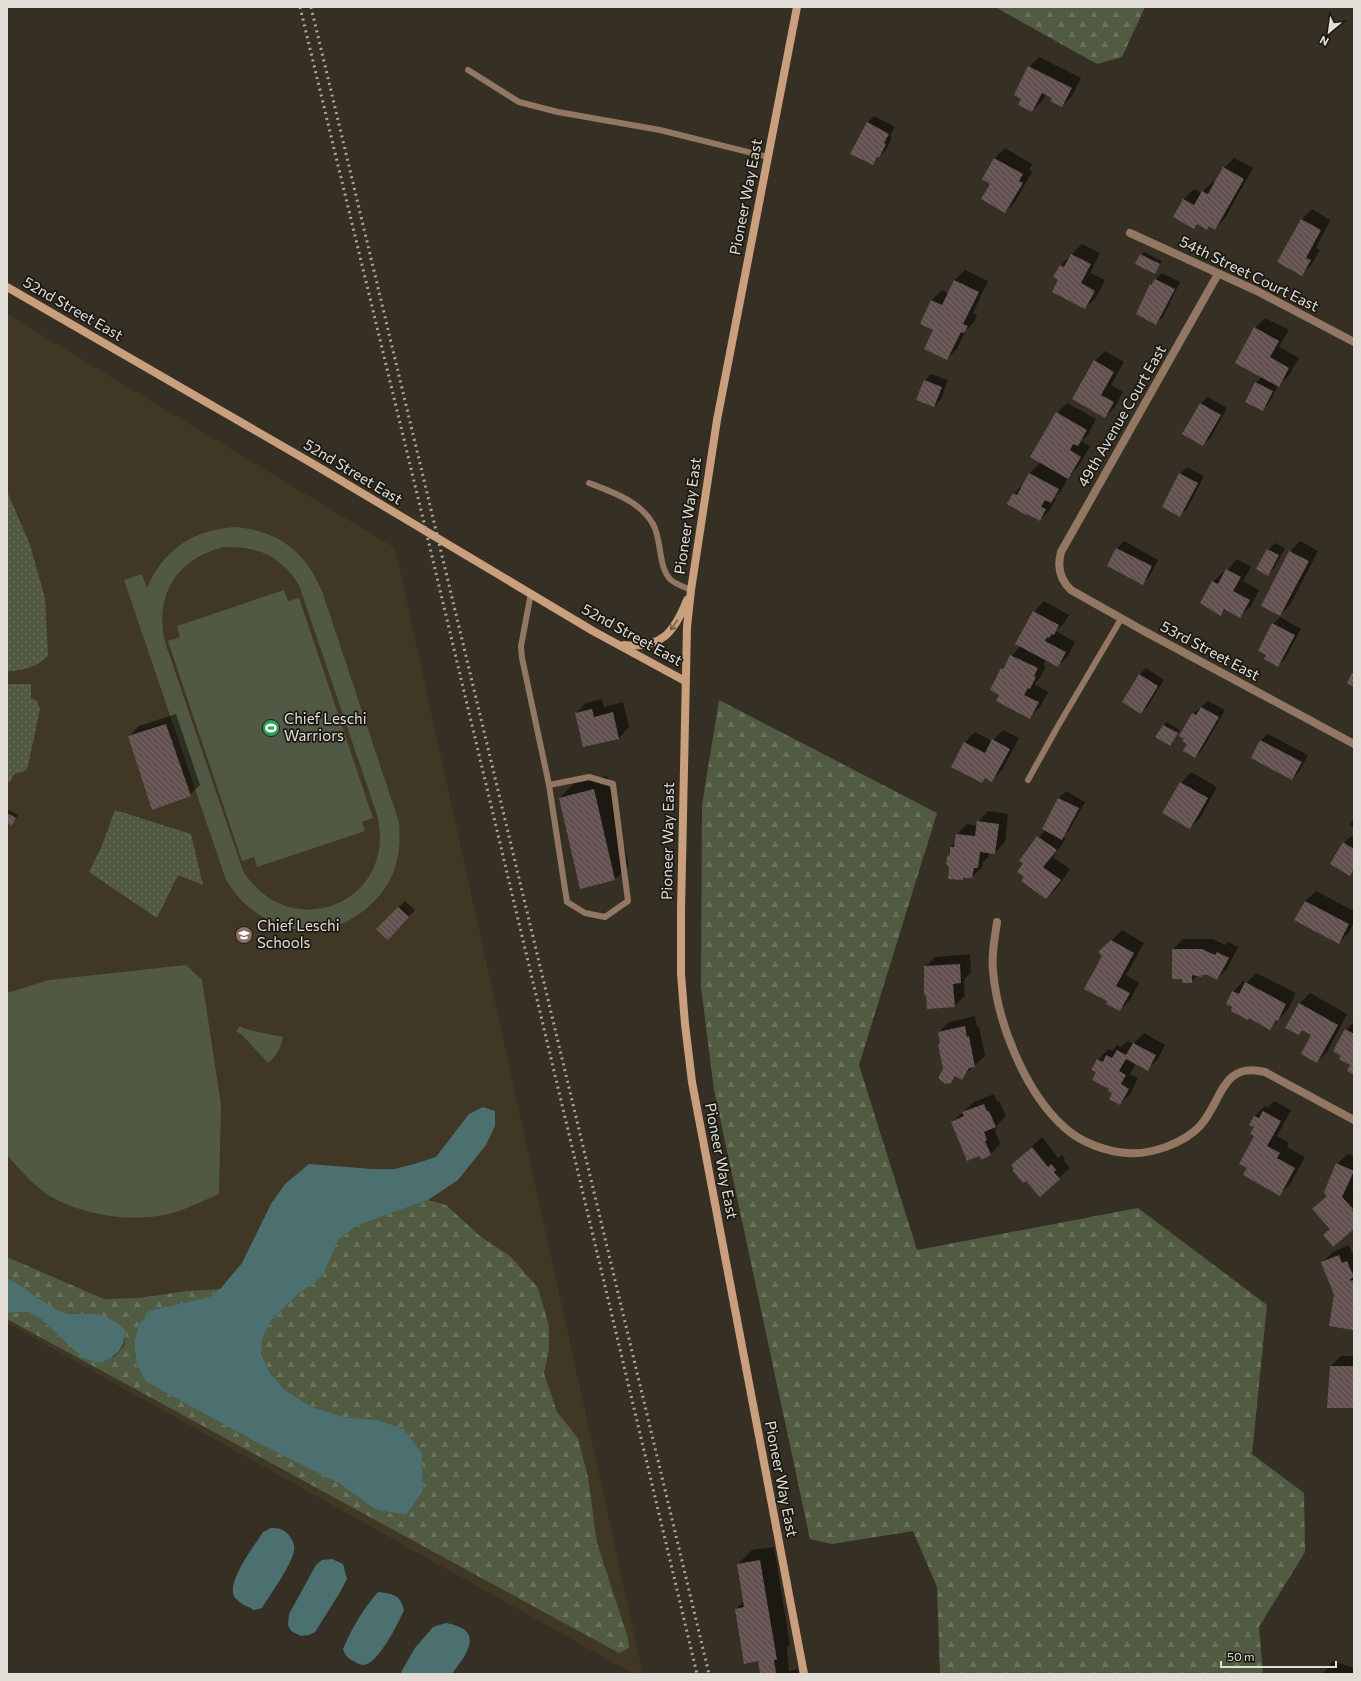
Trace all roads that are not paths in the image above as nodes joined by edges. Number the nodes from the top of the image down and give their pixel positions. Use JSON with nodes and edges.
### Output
{"nodes":[{"id":1,"x":797,"y":7,"type":"edge"},
{"id":2,"x":468,"y":70,"type":"dead end"},
{"id":3,"x":768,"y":158,"type":"junction"},
{"id":4,"x":1130,"y":233,"type":"dead end"},
{"id":5,"x":1218,"y":274,"type":"junction"},
{"id":6,"x":7,"y":288,"type":"edge"},
{"id":7,"x":1354,"y":342,"type":"edge"},
{"id":8,"x":589,"y":483,"type":"dead end"},
{"id":9,"x":1060,"y":574,"type":"joint"},
{"id":10,"x":691,"y":590,"type":"junction"},
{"id":11,"x":531,"y":593,"type":"junction"},
{"id":12,"x":1121,"y":618,"type":"junction"},
{"id":13,"x":619,"y":644,"type":"junction"},
{"id":14,"x":685,"y":681,"type":"junction"},
{"id":15,"x":1354,"y":744,"type":"edge"},
{"id":16,"x":1028,"y":780,"type":"dead end"},
{"id":17,"x":549,"y":785,"type":"junction"},
{"id":18,"x":997,"y":922,"type":"dead end"},
{"id":19,"x":1354,"y":1120,"type":"edge"},
{"id":20,"x":804,"y":1674,"type":"edge"}],
"edges":[{"from":1,"to":3,"type":"main road","name":"Pioneer Way East"},
{"from":2,"to":3,"type":"lane"},
{"from":3,"to":10,"type":"main road","name":"Pioneer Way East"},
{"from":4,"to":5,"type":"street","name":"54th Street Court East"},
{"from":5,"to":7,"type":"street","name":"54th Street Court East"},
{"from":5,"to":9,"type":"street","name":"49th Avenue Court East"},
{"from":6,"to":11,"type":"main road","name":"52nd Street East"},
{"from":8,"to":10,"type":"lane"},
{"from":9,"to":12,"type":"street","name":"53rd Street East"},
{"from":10,"to":13,"type":"main road","one_way":true},
{"from":10,"to":14,"type":"main road","name":"Pioneer Way East"},
{"from":11,"to":13,"type":"main road","name":"52nd Street East"},
{"from":11,"to":17,"type":"lane"},
{"from":12,"to":15,"type":"street","name":"53rd Street East"},
{"from":12,"to":16,"type":"lane"},
{"from":13,"to":14,"type":"main road","name":"52nd Street East"},
{"from":14,"to":20,"type":"main road","name":"Pioneer Way East"},
{"from":17,"to":17,"type":"lane"},
{"from":18,"to":19,"type":"street"}]}
